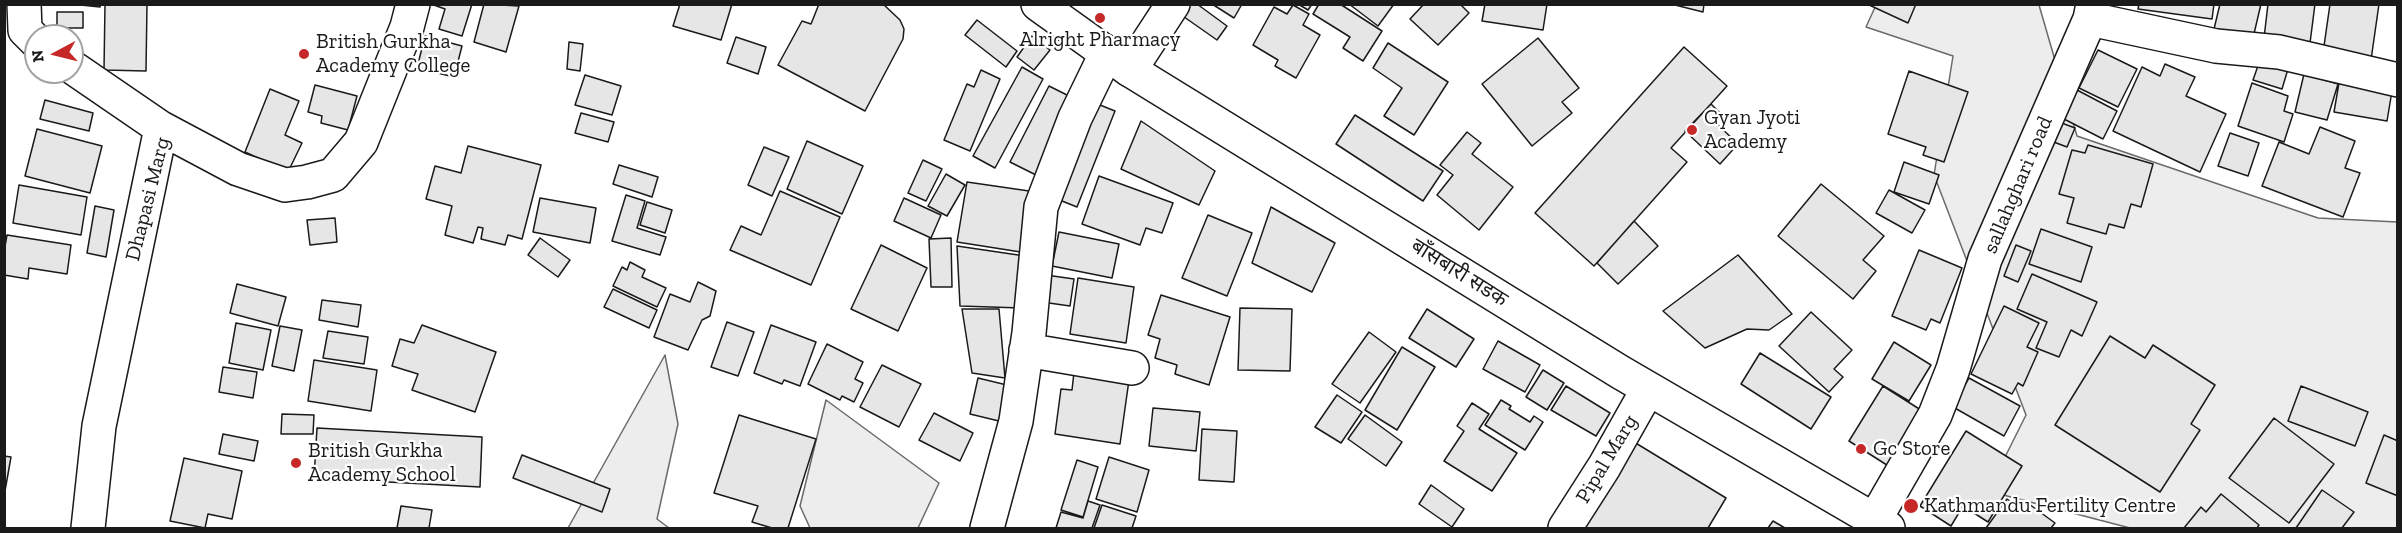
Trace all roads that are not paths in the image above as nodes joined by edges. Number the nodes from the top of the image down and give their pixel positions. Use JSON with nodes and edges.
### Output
{"nodes":[{"id":1,"x":24,"y":4,"type":"edge"},
{"id":2,"x":413,"y":4,"type":"edge"},
{"id":3,"x":1038,"y":4,"type":"edge"},
{"id":4,"x":1173,"y":4,"type":"edge"},
{"id":5,"x":2092,"y":12,"type":"edge"},
{"id":6,"x":25,"y":24,"type":"edge"},
{"id":7,"x":1118,"y":61,"type":"junction"},
{"id":8,"x":84,"y":75,"type":"edge"},
{"id":9,"x":2397,"y":80,"type":"edge"},
{"id":10,"x":161,"y":128,"type":"junction"},
{"id":11,"x":1026,"y":350,"type":"junction"},
{"id":12,"x":1132,"y":368,"type":"dead end"},
{"id":13,"x":1648,"y":389,"type":"junction"},
{"id":14,"x":1881,"y":524,"type":"edge"},
{"id":15,"x":88,"y":528,"type":"edge"},
{"id":16,"x":987,"y":528,"type":"edge"},
{"id":17,"x":1565,"y":528,"type":"edge"}],
"edges":[{"from":1,"to":6,"type":"street"},
{"from":2,"to":10,"type":"street","name":"Dhapasi Marg"},
{"from":3,"to":7,"type":"street","name":"बाँसबारी सडक"},
{"from":4,"to":7,"type":"street"},
{"from":5,"to":9,"type":"street"},
{"from":5,"to":14,"type":"street","name":"sallahghari road"},
{"from":7,"to":11,"type":"street"},
{"from":7,"to":13,"type":"street","name":"बाँसबारी सडक"},
{"from":8,"to":10,"type":"street"},
{"from":10,"to":15,"type":"street","name":"Dhapasi Marg"},
{"from":11,"to":12,"type":"street"},
{"from":11,"to":16,"type":"street"},
{"from":13,"to":14,"type":"street","name":"बाँसबारी सडक"},
{"from":13,"to":17,"type":"street","name":"Pipal Marg"}]}
